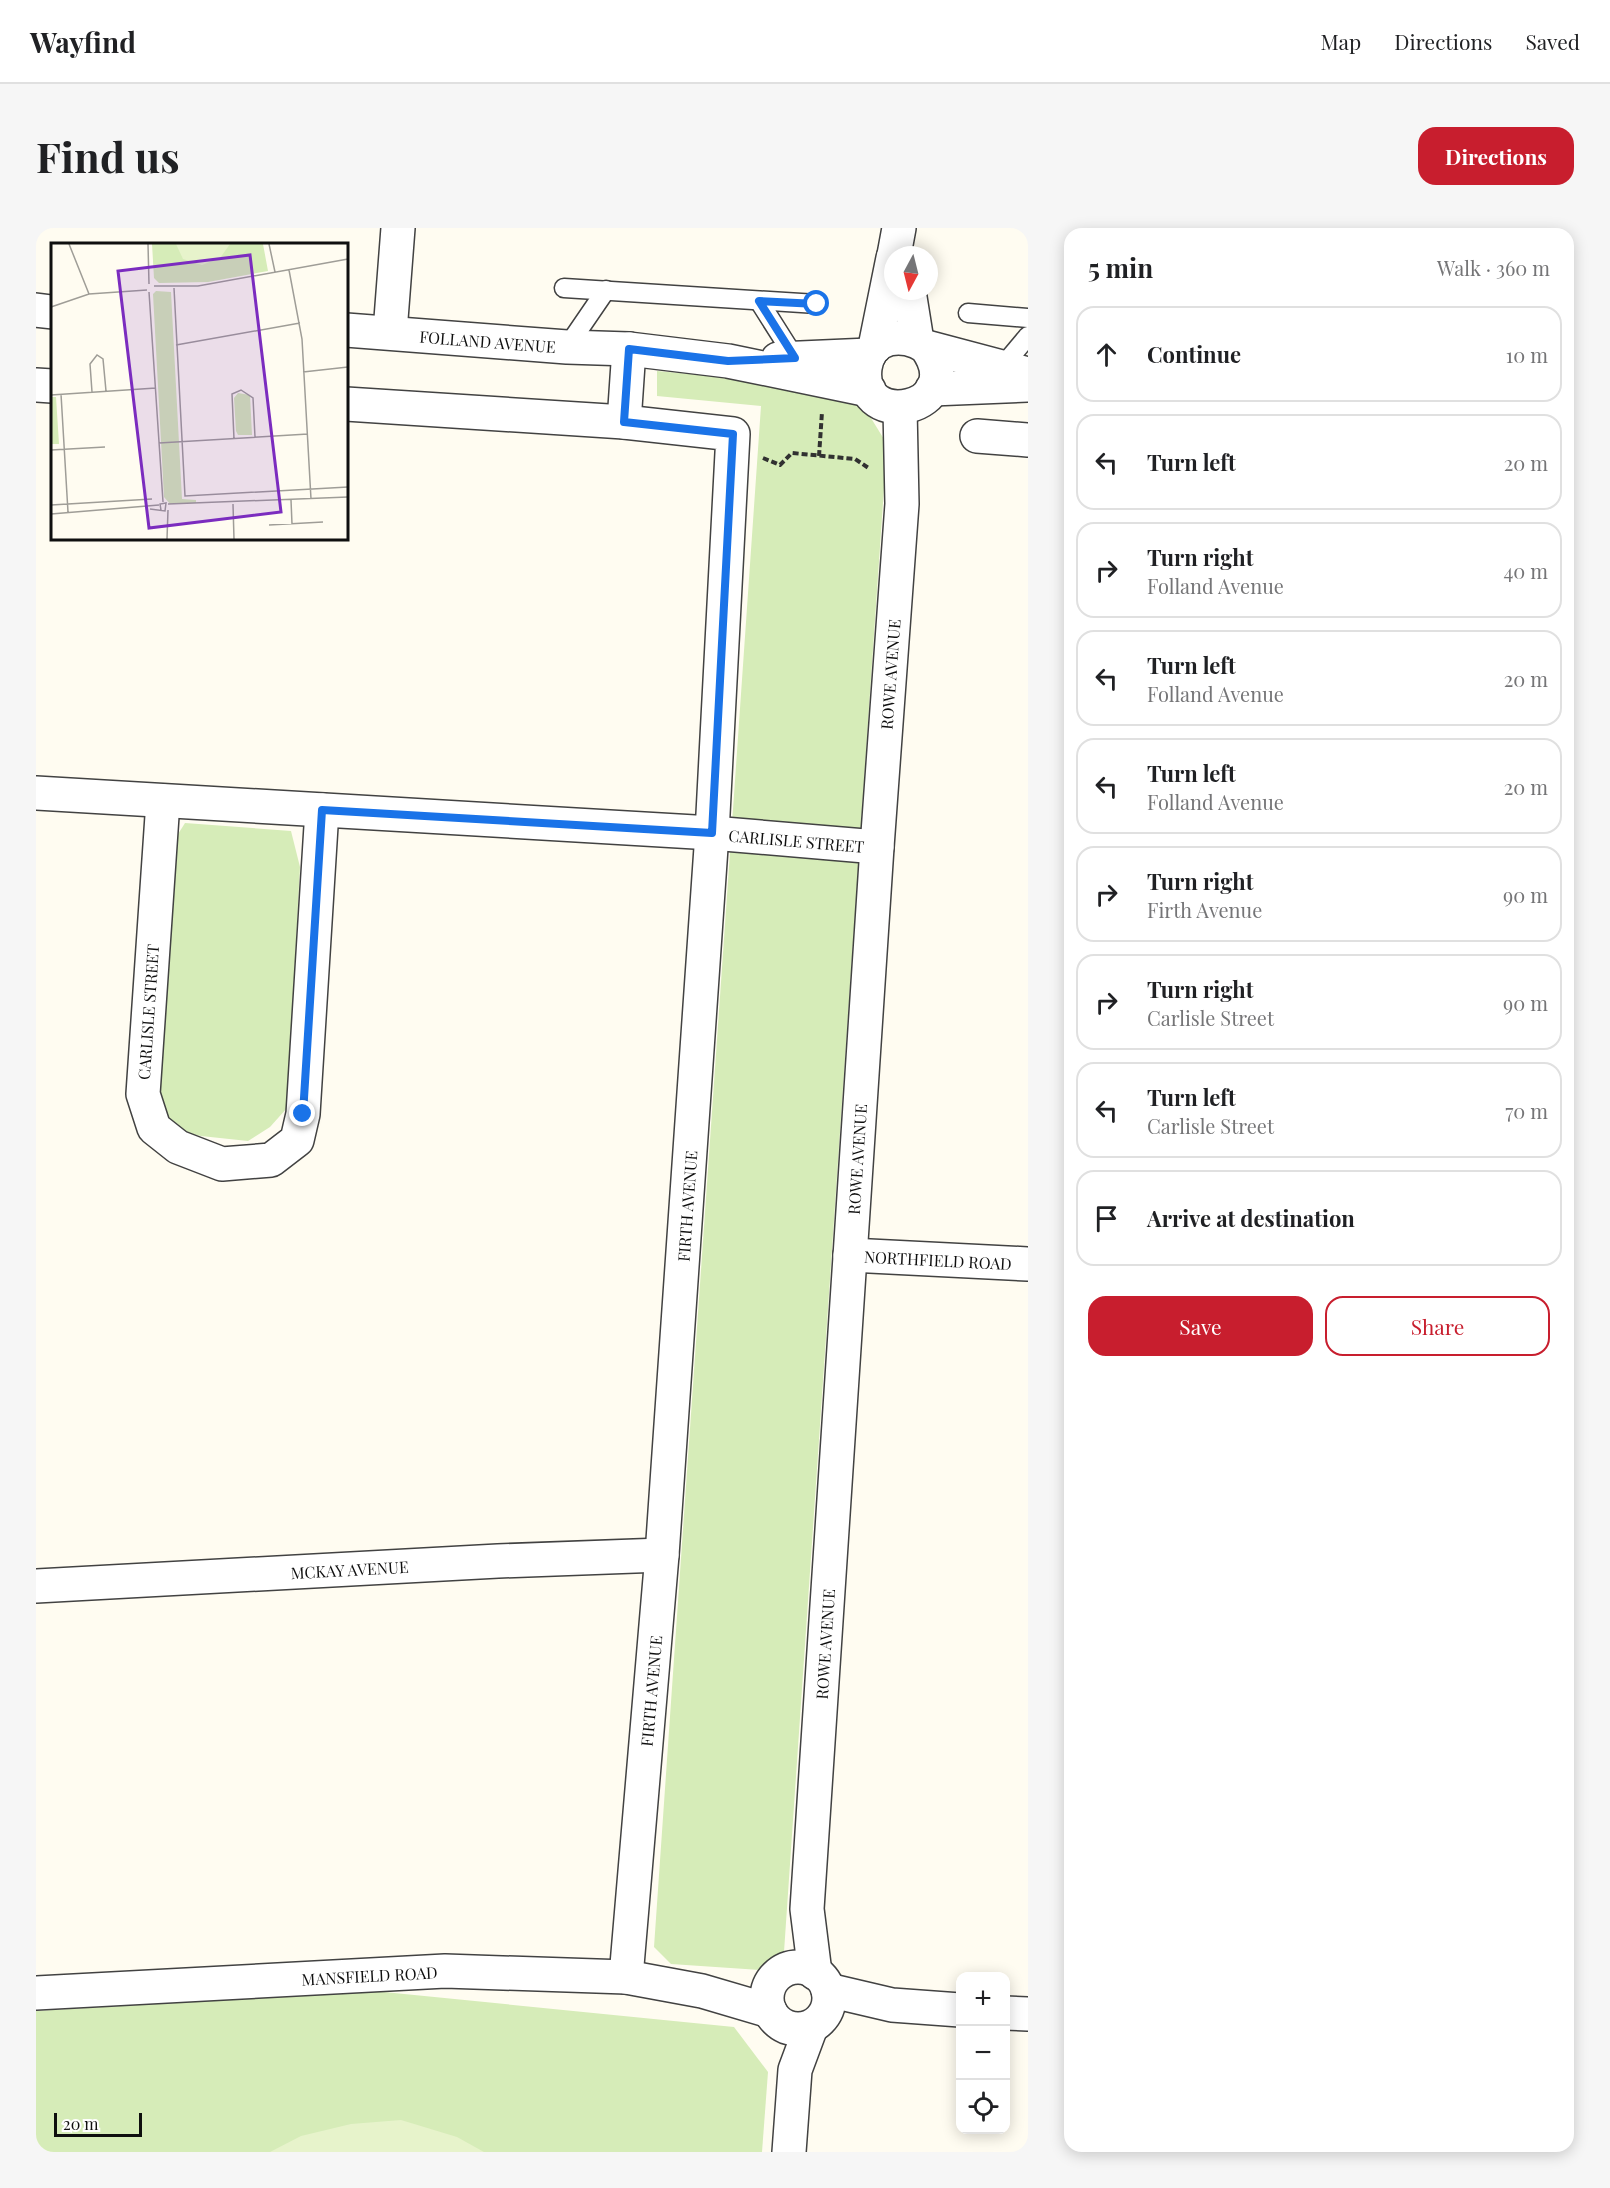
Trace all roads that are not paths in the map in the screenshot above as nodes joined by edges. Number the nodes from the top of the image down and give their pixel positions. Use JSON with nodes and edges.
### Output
{"nodes":[{"id":1,"x":398,"y":228,"type":"edge"},
{"id":2,"x":899,"y":228,"type":"edge"},
{"id":3,"x":895,"y":246,"type":"edge"},
{"id":4,"x":902,"y":246,"type":"edge"},
{"id":5,"x":564,"y":288,"type":"dead end"},
{"id":6,"x":606,"y":290,"type":"junction"},
{"id":7,"x":884,"y":297,"type":"edge"},
{"id":8,"x":911,"y":300,"type":"edge"},
{"id":9,"x":759,"y":301,"type":"junction"},
{"id":10,"x":817,"y":304,"type":"dead end"},
{"id":11,"x":36,"y":310,"type":"edge"},
{"id":12,"x":51,"y":312,"type":"edge"},
{"id":13,"x":968,"y":314,"type":"dead end"},
{"id":14,"x":1028,"y":318,"type":"edge"},
{"id":15,"x":348,"y":330,"type":"edge"},
{"id":16,"x":390,"y":332,"type":"junction"},
{"id":17,"x":1028,"y":336,"type":"edge"},
{"id":18,"x":921,"y":344,"type":"junction"},
{"id":19,"x":567,"y":347,"type":"junction"},
{"id":20,"x":629,"y":349,"type":"junction"},
{"id":21,"x":872,"y":351,"type":"junction"},
{"id":22,"x":795,"y":358,"type":"junction"},
{"id":23,"x":728,"y":361,"type":"junction"},
{"id":24,"x":1019,"y":376,"type":"edge"},
{"id":25,"x":36,"y":385,"type":"edge"},
{"id":26,"x":51,"y":386,"type":"edge"},
{"id":27,"x":932,"y":388,"type":"junction"},
{"id":28,"x":869,"y":390,"type":"junction"},
{"id":29,"x":348,"y":404,"type":"edge"},
{"id":30,"x":900,"y":408,"type":"junction"},
{"id":31,"x":624,"y":422,"type":"junction"},
{"id":32,"x":977,"y":436,"type":"dead end"},
{"id":33,"x":1028,"y":440,"type":"edge"},
{"id":34,"x":36,"y":793,"type":"edge"},
{"id":35,"x":163,"y":801,"type":"junction"},
{"id":36,"x":322,"y":810,"type":"junction"},
{"id":37,"x":712,"y":833,"type":"junction"},
{"id":38,"x":877,"y":847,"type":"junction"},
{"id":39,"x":850,"y":1255,"type":"junction"},
{"id":40,"x":1028,"y":1264,"type":"edge"},
{"id":41,"x":662,"y":1555,"type":"junction"},
{"id":42,"x":36,"y":1586,"type":"edge"},
{"id":43,"x":626,"y":1977,"type":"junction"},
{"id":44,"x":36,"y":1993,"type":"edge"},
{"id":45,"x":798,"y":2000,"type":"junction"},
{"id":46,"x":956,"y":2010,"type":"edge"},
{"id":47,"x":1010,"y":2013,"type":"edge"},
{"id":48,"x":1028,"y":2014,"type":"edge"},
{"id":49,"x":789,"y":2152,"type":"edge"}],
"edges":[{"from":1,"to":16,"type":"street"},
{"from":2,"to":3,"type":"street"},
{"from":2,"to":4,"type":"street"},
{"from":5,"to":6,"type":"lane"},
{"from":6,"to":9,"type":"lane"},
{"from":6,"to":19,"type":"lane"},
{"from":7,"to":21,"type":"street"},
{"from":8,"to":18,"type":"street"},
{"from":9,"to":10,"type":"lane"},
{"from":9,"to":22,"type":"lane"},
{"from":11,"to":12,"type":"street"},
{"from":13,"to":14,"type":"lane"},
{"from":15,"to":16,"type":"street","name":"FOLLAND AVENUE"},
{"from":16,"to":19,"type":"street","name":"FOLLAND AVENUE"},
{"from":17,"to":24,"type":"lane"},
{"from":18,"to":21,"type":"street"},
{"from":18,"to":24,"type":"street"},
{"from":18,"to":27,"type":"street"},
{"from":19,"to":20,"type":"street","name":"FOLLAND AVENUE"},
{"from":20,"to":23,"type":"street","name":"FOLLAND AVENUE"},
{"from":20,"to":31,"type":"street"},
{"from":21,"to":22,"type":"street","name":"FOLLAND AVENUE"},
{"from":21,"to":28,"type":"street"},
{"from":22,"to":23,"type":"street","name":"FOLLAND AVENUE"},
{"from":23,"to":28,"type":"street","name":"FOLLAND AVENUE"},
{"from":24,"to":27,"type":"street"},
{"from":25,"to":26,"type":"street"},
{"from":27,"to":30,"type":"street"},
{"from":28,"to":30,"type":"street"},
{"from":29,"to":31,"type":"street"},
{"from":30,"to":38,"type":"street","name":"ROWE AVENUE"},
{"from":31,"to":37,"type":"street","name":"FIRTH AVENUE"},
{"from":32,"to":33,"type":"street"},
{"from":34,"to":35,"type":"street","name":"CARLISLE STREET"},
{"from":35,"to":36,"type":"street","name":"CARLISLE STREET"},
{"from":35,"to":36,"type":"street","name":"CARLISLE STREET"},
{"from":36,"to":37,"type":"street","name":"CARLISLE STREET"},
{"from":37,"to":38,"type":"street","name":"CARLISLE STREET"},
{"from":37,"to":41,"type":"street","name":"FIRTH AVENUE"},
{"from":38,"to":39,"type":"street","name":"ROWE AVENUE"},
{"from":39,"to":40,"type":"street","name":"NORTHFIELD ROAD"},
{"from":39,"to":45,"type":"street","name":"ROWE AVENUE"},
{"from":41,"to":42,"type":"street","name":"MCKAY AVENUE"},
{"from":41,"to":43,"type":"street","name":"FIRTH AVENUE"},
{"from":43,"to":44,"type":"street","name":"MANSFIELD ROAD"},
{"from":43,"to":45,"type":"street","name":"MANSFIELD ROAD"},
{"from":45,"to":46,"type":"street","name":"MANSFIELD ROAD"},
{"from":45,"to":49,"type":"street","name":"ROWE AVENUE"},
{"from":47,"to":48,"type":"street"}]}
